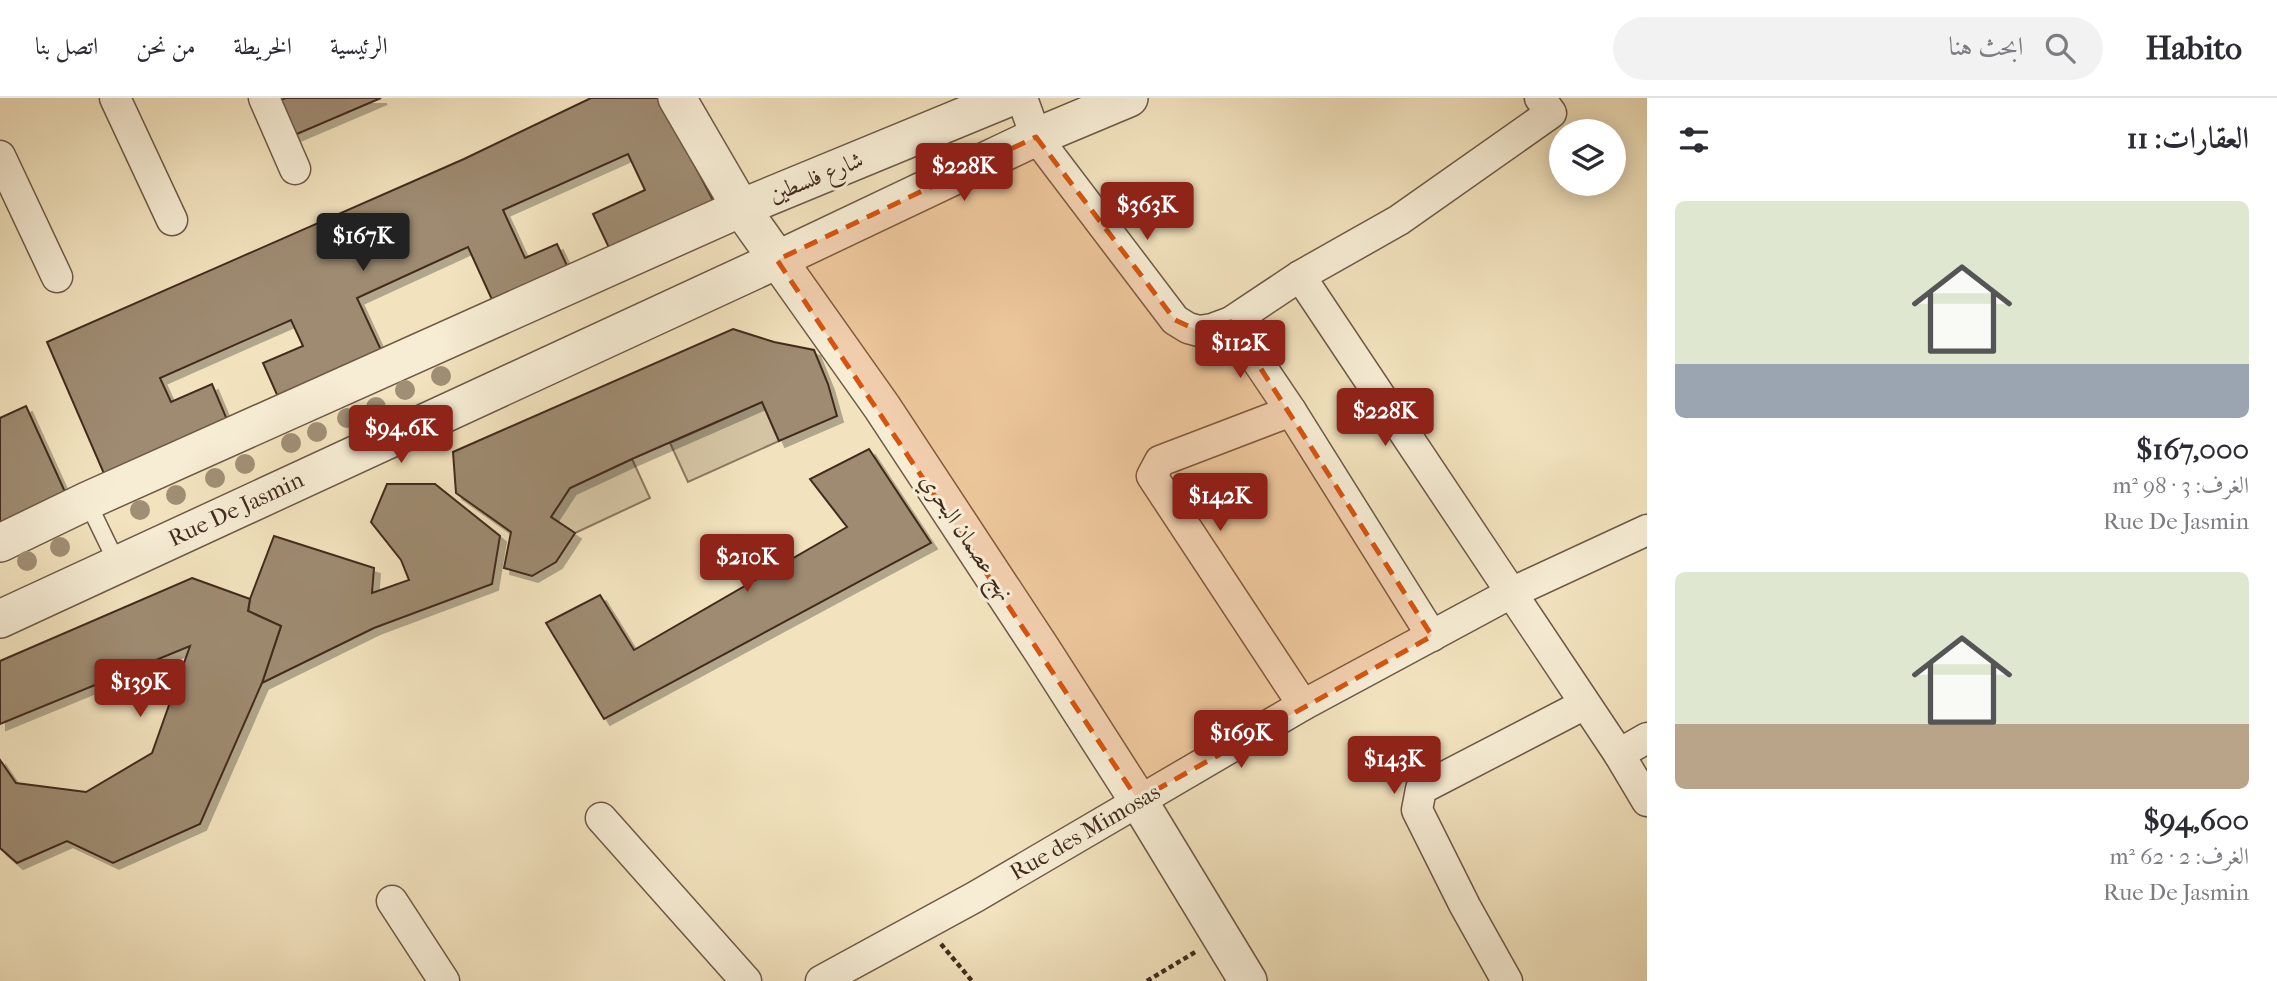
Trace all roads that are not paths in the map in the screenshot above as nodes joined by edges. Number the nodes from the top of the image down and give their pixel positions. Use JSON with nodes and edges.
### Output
{"nodes":[{"id":1,"x":115,"y":98,"type":"edge"},
{"id":2,"x":264,"y":98,"type":"edge"},
{"id":3,"x":677,"y":98,"type":"edge"},
{"id":4,"x":1008,"y":98,"type":"edge"},
{"id":5,"x":1022,"y":98,"type":"edge"},
{"id":6,"x":1129,"y":98,"type":"edge"},
{"id":7,"x":1540,"y":98,"type":"edge"},
{"id":8,"x":1036,"y":137,"type":"junction"},
{"id":9,"x":0,"y":156,"type":"edge"},
{"id":10,"x":295,"y":169,"type":"dead end"},
{"id":11,"x":741,"y":208,"type":"junction"},
{"id":12,"x":172,"y":220,"type":"dead end"},
{"id":13,"x":777,"y":260,"type":"junction"},
{"id":14,"x":1300,"y":276,"type":"junction"},
{"id":15,"x":57,"y":277,"type":"dead end"},
{"id":16,"x":1231,"y":322,"type":"junction"},
{"id":17,"x":1291,"y":411,"type":"junction"},
{"id":18,"x":87,"y":501,"type":"junction"},
{"id":19,"x":1647,"y":530,"type":"edge"},
{"id":20,"x":0,"y":543,"type":"edge"},
{"id":21,"x":117,"y":563,"type":"junction"},
{"id":22,"x":1511,"y":593,"type":"junction"},
{"id":23,"x":0,"y":619,"type":"edge"},
{"id":24,"x":1432,"y":636,"type":"junction"},
{"id":25,"x":1585,"y":704,"type":"junction"},
{"id":26,"x":1303,"y":705,"type":"junction"},
{"id":27,"x":1647,"y":738,"type":"edge"},
{"id":28,"x":1619,"y":754,"type":"junction"},
{"id":29,"x":1138,"y":800,"type":"junction"},
{"id":30,"x":1647,"y":801,"type":"edge"},
{"id":31,"x":601,"y":818,"type":"dead end"},
{"id":32,"x":392,"y":901,"type":"dead end"},
{"id":33,"x":444,"y":981,"type":"edge"},
{"id":34,"x":746,"y":981,"type":"edge"},
{"id":35,"x":821,"y":981,"type":"edge"},
{"id":36,"x":1248,"y":981,"type":"edge"},
{"id":37,"x":1507,"y":981,"type":"edge"}],
"edges":[{"from":1,"to":12,"type":"street"},
{"from":2,"to":10,"type":"street"},
{"from":3,"to":11,"type":"street","name":"نهج عصمان البحري"},
{"from":4,"to":11,"type":"street","name":"شارع فلسطين"},
{"from":5,"to":8,"type":"street"},
{"from":6,"to":8,"type":"street"},
{"from":7,"to":14,"type":"street"},
{"from":8,"to":13,"type":"street"},
{"from":8,"to":16,"type":"street"},
{"from":9,"to":15,"type":"street"},
{"from":11,"to":13,"type":"street","name":"نهج عصمان البحري"},
{"from":11,"to":18,"type":"street"},
{"from":13,"to":21,"type":"street","name":"Rue De Jasmin"},
{"from":13,"to":29,"type":"street","name":"نهج عصمان البحري"},
{"from":14,"to":16,"type":"street"},
{"from":14,"to":22,"type":"street"},
{"from":16,"to":17,"type":"street"},
{"from":17,"to":24,"type":"street"},
{"from":17,"to":26,"type":"street"},
{"from":18,"to":20,"type":"street"},
{"from":18,"to":21,"type":"lane"},
{"from":19,"to":22,"type":"street","name":"Rue des Mimosas"},
{"from":21,"to":23,"type":"street","name":"Rue De Jasmin"},
{"from":22,"to":24,"type":"street","name":"Rue des Mimosas"},
{"from":22,"to":25,"type":"street"},
{"from":24,"to":26,"type":"street","name":"Rue des Mimosas"},
{"from":25,"to":28,"type":"street"},
{"from":25,"to":37,"type":"street"},
{"from":26,"to":29,"type":"street","name":"Rue des Mimosas"},
{"from":27,"to":28,"type":"street"},
{"from":28,"to":30,"type":"street"},
{"from":29,"to":35,"type":"street","name":"Rue des Mimosas"},
{"from":29,"to":36,"type":"street","name":"نهج عصمان البحري"},
{"from":31,"to":34,"type":"street"},
{"from":32,"to":33,"type":"street"}]}
